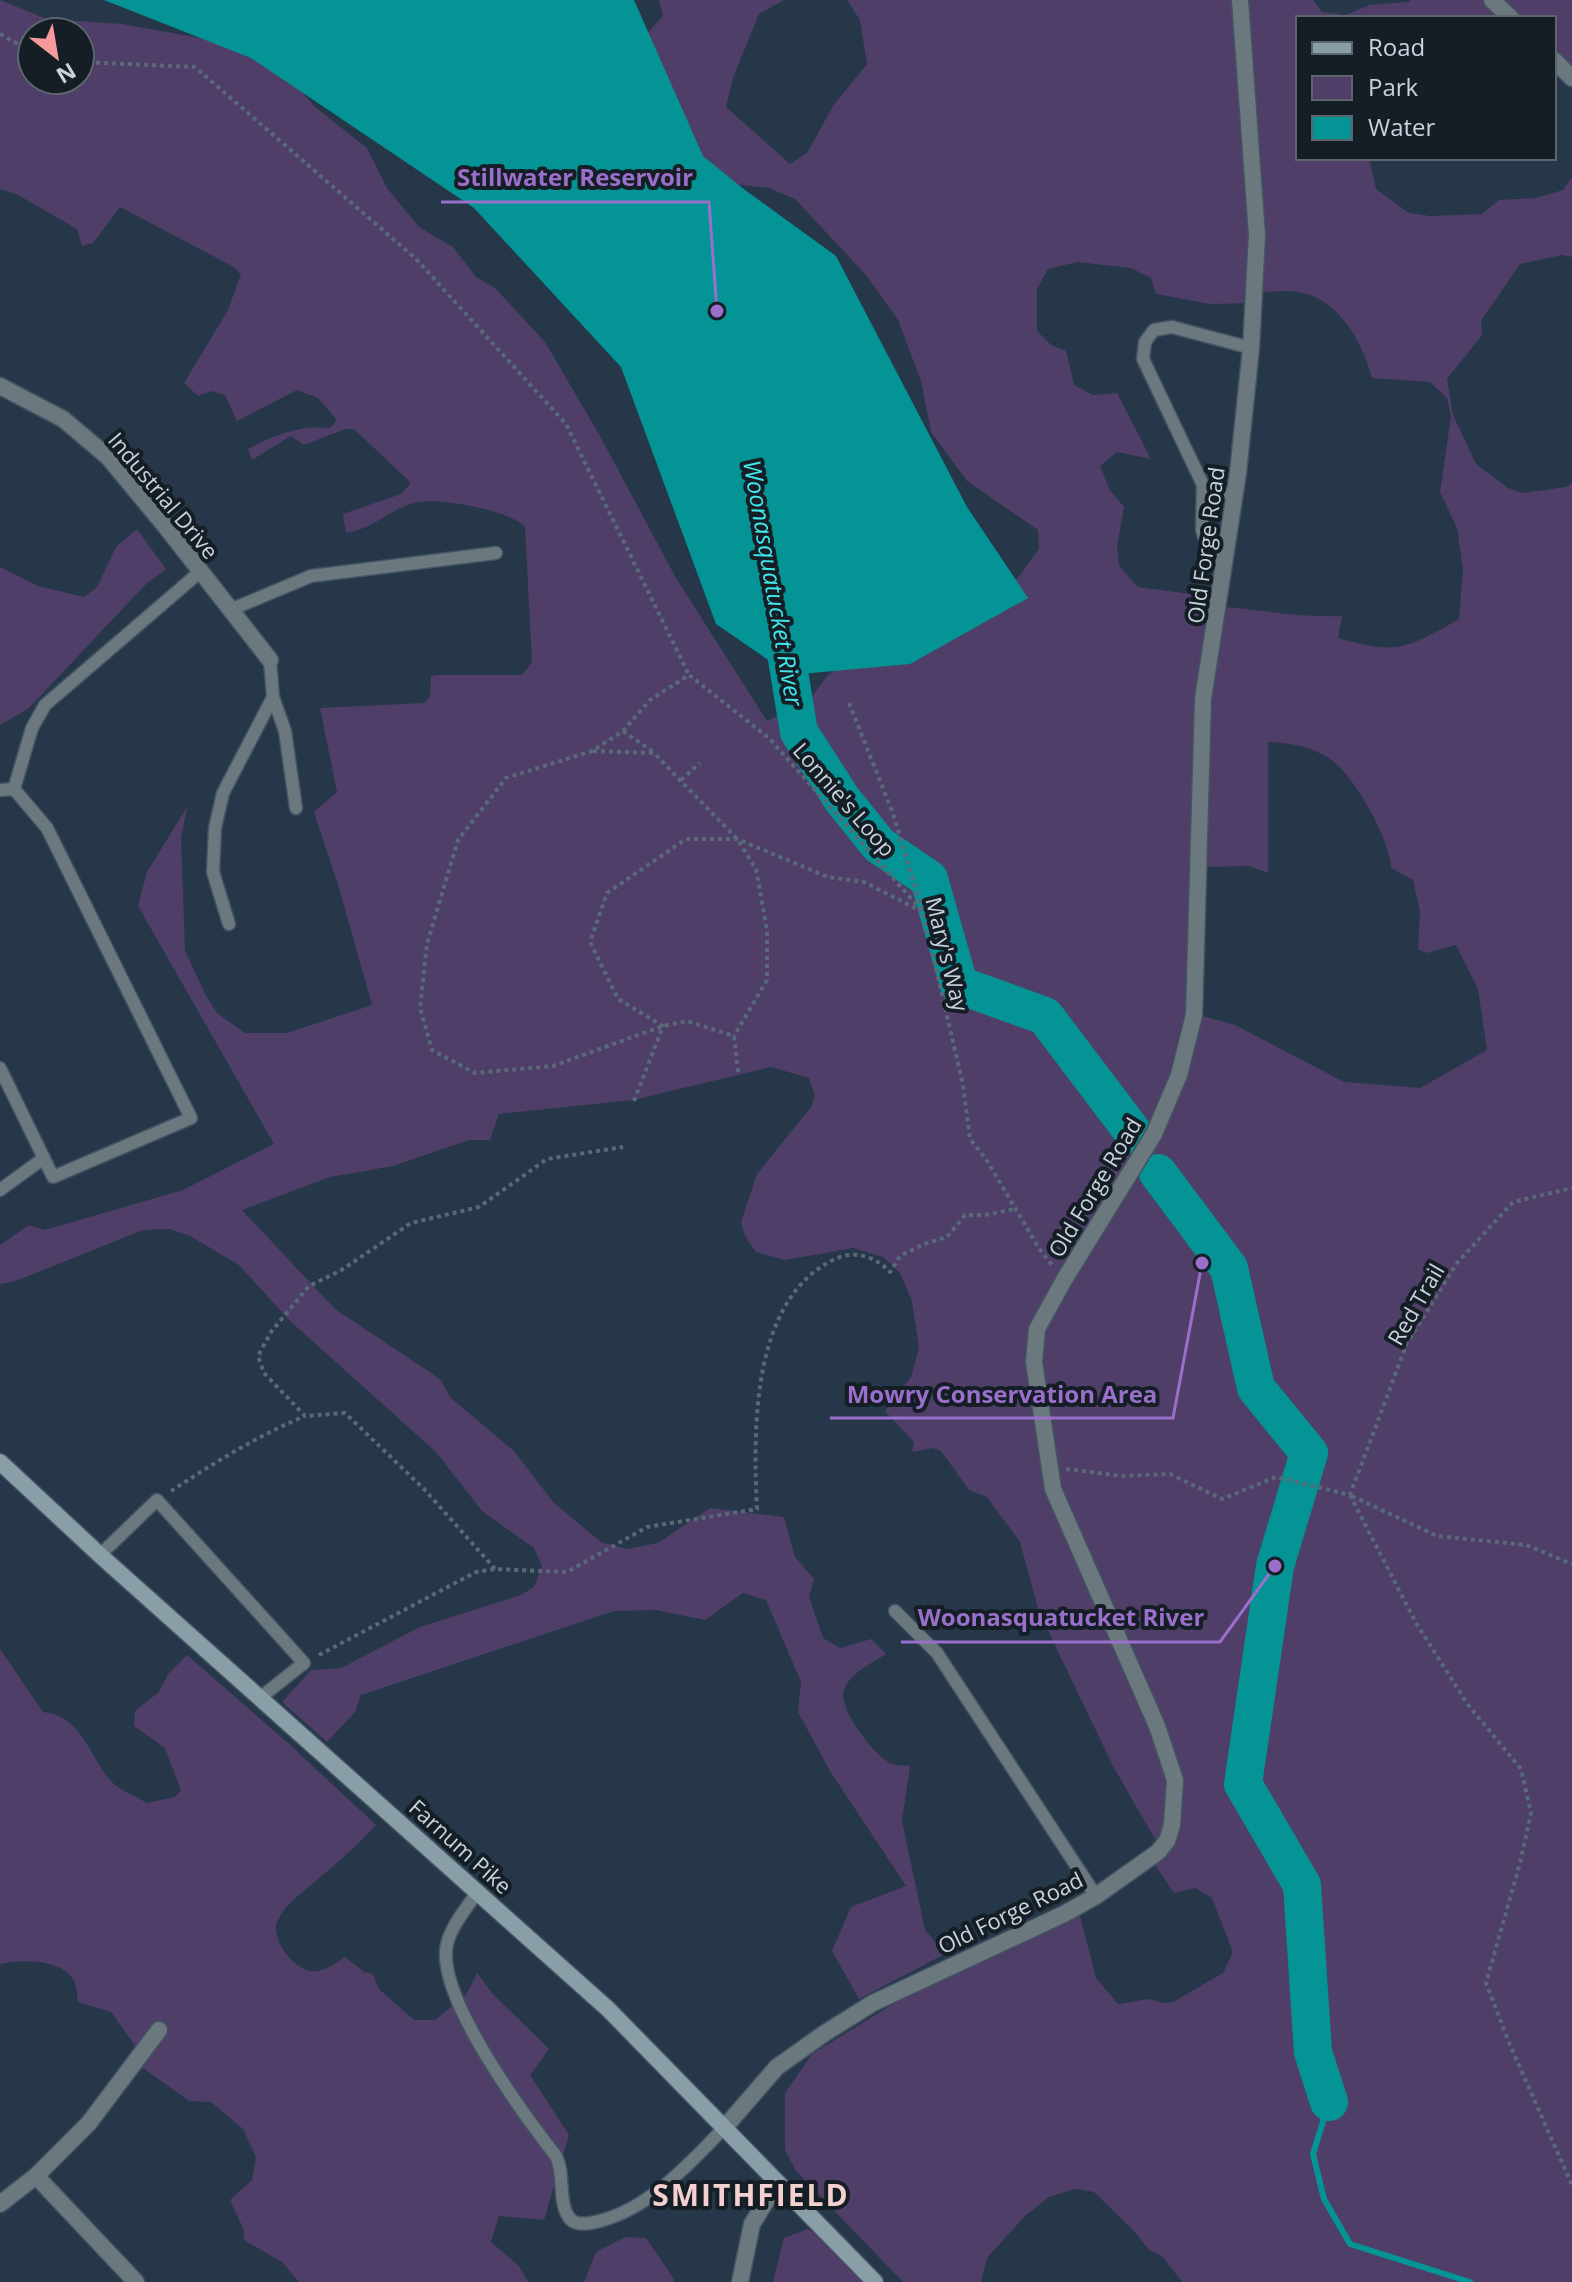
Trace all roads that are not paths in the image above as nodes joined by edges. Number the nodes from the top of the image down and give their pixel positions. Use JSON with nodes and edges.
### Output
{"nodes":[{"id":1,"x":1240,"y":0,"type":"edge"},
{"id":2,"x":1492,"y":0,"type":"edge"},
{"id":3,"x":1509,"y":16,"type":"edge"},
{"id":4,"x":1556,"y":62,"type":"edge"},
{"id":5,"x":1572,"y":78,"type":"edge"},
{"id":6,"x":1251,"y":348,"type":"junction"},
{"id":7,"x":0,"y":386,"type":"edge"},
{"id":8,"x":1203,"y":490,"type":"junction"},
{"id":9,"x":1235,"y":495,"type":"junction"},
{"id":10,"x":496,"y":553,"type":"dead end"},
{"id":11,"x":1226,"y":561,"type":"junction"},
{"id":12,"x":201,"y":571,"type":"junction"},
{"id":13,"x":230,"y":610,"type":"junction"},
{"id":14,"x":270,"y":660,"type":"joint"},
{"id":15,"x":273,"y":697,"type":"junction"},
{"id":16,"x":14,"y":789,"type":"junction"},
{"id":17,"x":0,"y":790,"type":"edge"},
{"id":18,"x":296,"y":808,"type":"dead end"},
{"id":19,"x":229,"y":924,"type":"dead end"},
{"id":20,"x":0,"y":1068,"type":"edge"},
{"id":21,"x":44,"y":1158,"type":"junction"},
{"id":22,"x":0,"y":1190,"type":"edge"},
{"id":23,"x":0,"y":1462,"type":"edge"},
{"id":24,"x":100,"y":1555,"type":"junction"},
{"id":25,"x":895,"y":1611,"type":"dead end"},
{"id":26,"x":261,"y":1697,"type":"junction"},
{"id":27,"x":478,"y":1891,"type":"junction"},
{"id":28,"x":1096,"y":1896,"type":"junction"},
{"id":29,"x":159,"y":2030,"type":"dead end"},
{"id":30,"x":725,"y":2127,"type":"junction"},
{"id":31,"x":36,"y":2176,"type":"junction"},
{"id":32,"x":777,"y":2183,"type":"junction"},
{"id":33,"x":0,"y":2204,"type":"edge"},
{"id":34,"x":136,"y":2282,"type":"edge"},
{"id":35,"x":740,"y":2282,"type":"edge"},
{"id":36,"x":875,"y":2282,"type":"edge"}],
"edges":[{"from":1,"to":6,"type":"street","name":"Old Forge Road"},
{"from":2,"to":3,"type":"street"},
{"from":4,"to":5,"type":"street"},
{"from":6,"to":8,"type":"lane"},
{"from":6,"to":9,"type":"street","name":"Old Forge Road"},
{"from":7,"to":12,"type":"street","name":"Industrial Drive"},
{"from":8,"to":9,"type":"lane"},
{"from":8,"to":11,"type":"lane"},
{"from":9,"to":11,"type":"street","name":"Old Forge Road"},
{"from":10,"to":13,"type":"lane"},
{"from":11,"to":28,"type":"street","name":"Old Forge Road"},
{"from":12,"to":13,"type":"street","name":"Industrial Drive"},
{"from":12,"to":16,"type":"lane"},
{"from":13,"to":14,"type":"street","name":"Industrial Drive"},
{"from":14,"to":15,"type":"lane"},
{"from":15,"to":18,"type":"lane"},
{"from":15,"to":19,"type":"lane"},
{"from":16,"to":17,"type":"lane"},
{"from":16,"to":21,"type":"lane"},
{"from":20,"to":21,"type":"lane"},
{"from":21,"to":22,"type":"lane"},
{"from":23,"to":24,"type":"main road","name":"Farnum Pike"},
{"from":24,"to":26,"type":"main road","name":"Farnum Pike"},
{"from":24,"to":26,"type":"lane"},
{"from":25,"to":28,"type":"lane"},
{"from":26,"to":27,"type":"main road","name":"Farnum Pike"},
{"from":27,"to":30,"type":"main road","name":"Farnum Pike"},
{"from":27,"to":30,"type":"lane"},
{"from":28,"to":30,"type":"street","name":"Old Forge Road"},
{"from":29,"to":31,"type":"street"},
{"from":30,"to":32,"type":"main road","name":"Farnum Pike"},
{"from":31,"to":33,"type":"street"},
{"from":31,"to":34,"type":"street"},
{"from":32,"to":35,"type":"street"},
{"from":32,"to":36,"type":"main road","name":"Farnum Pike"}]}
